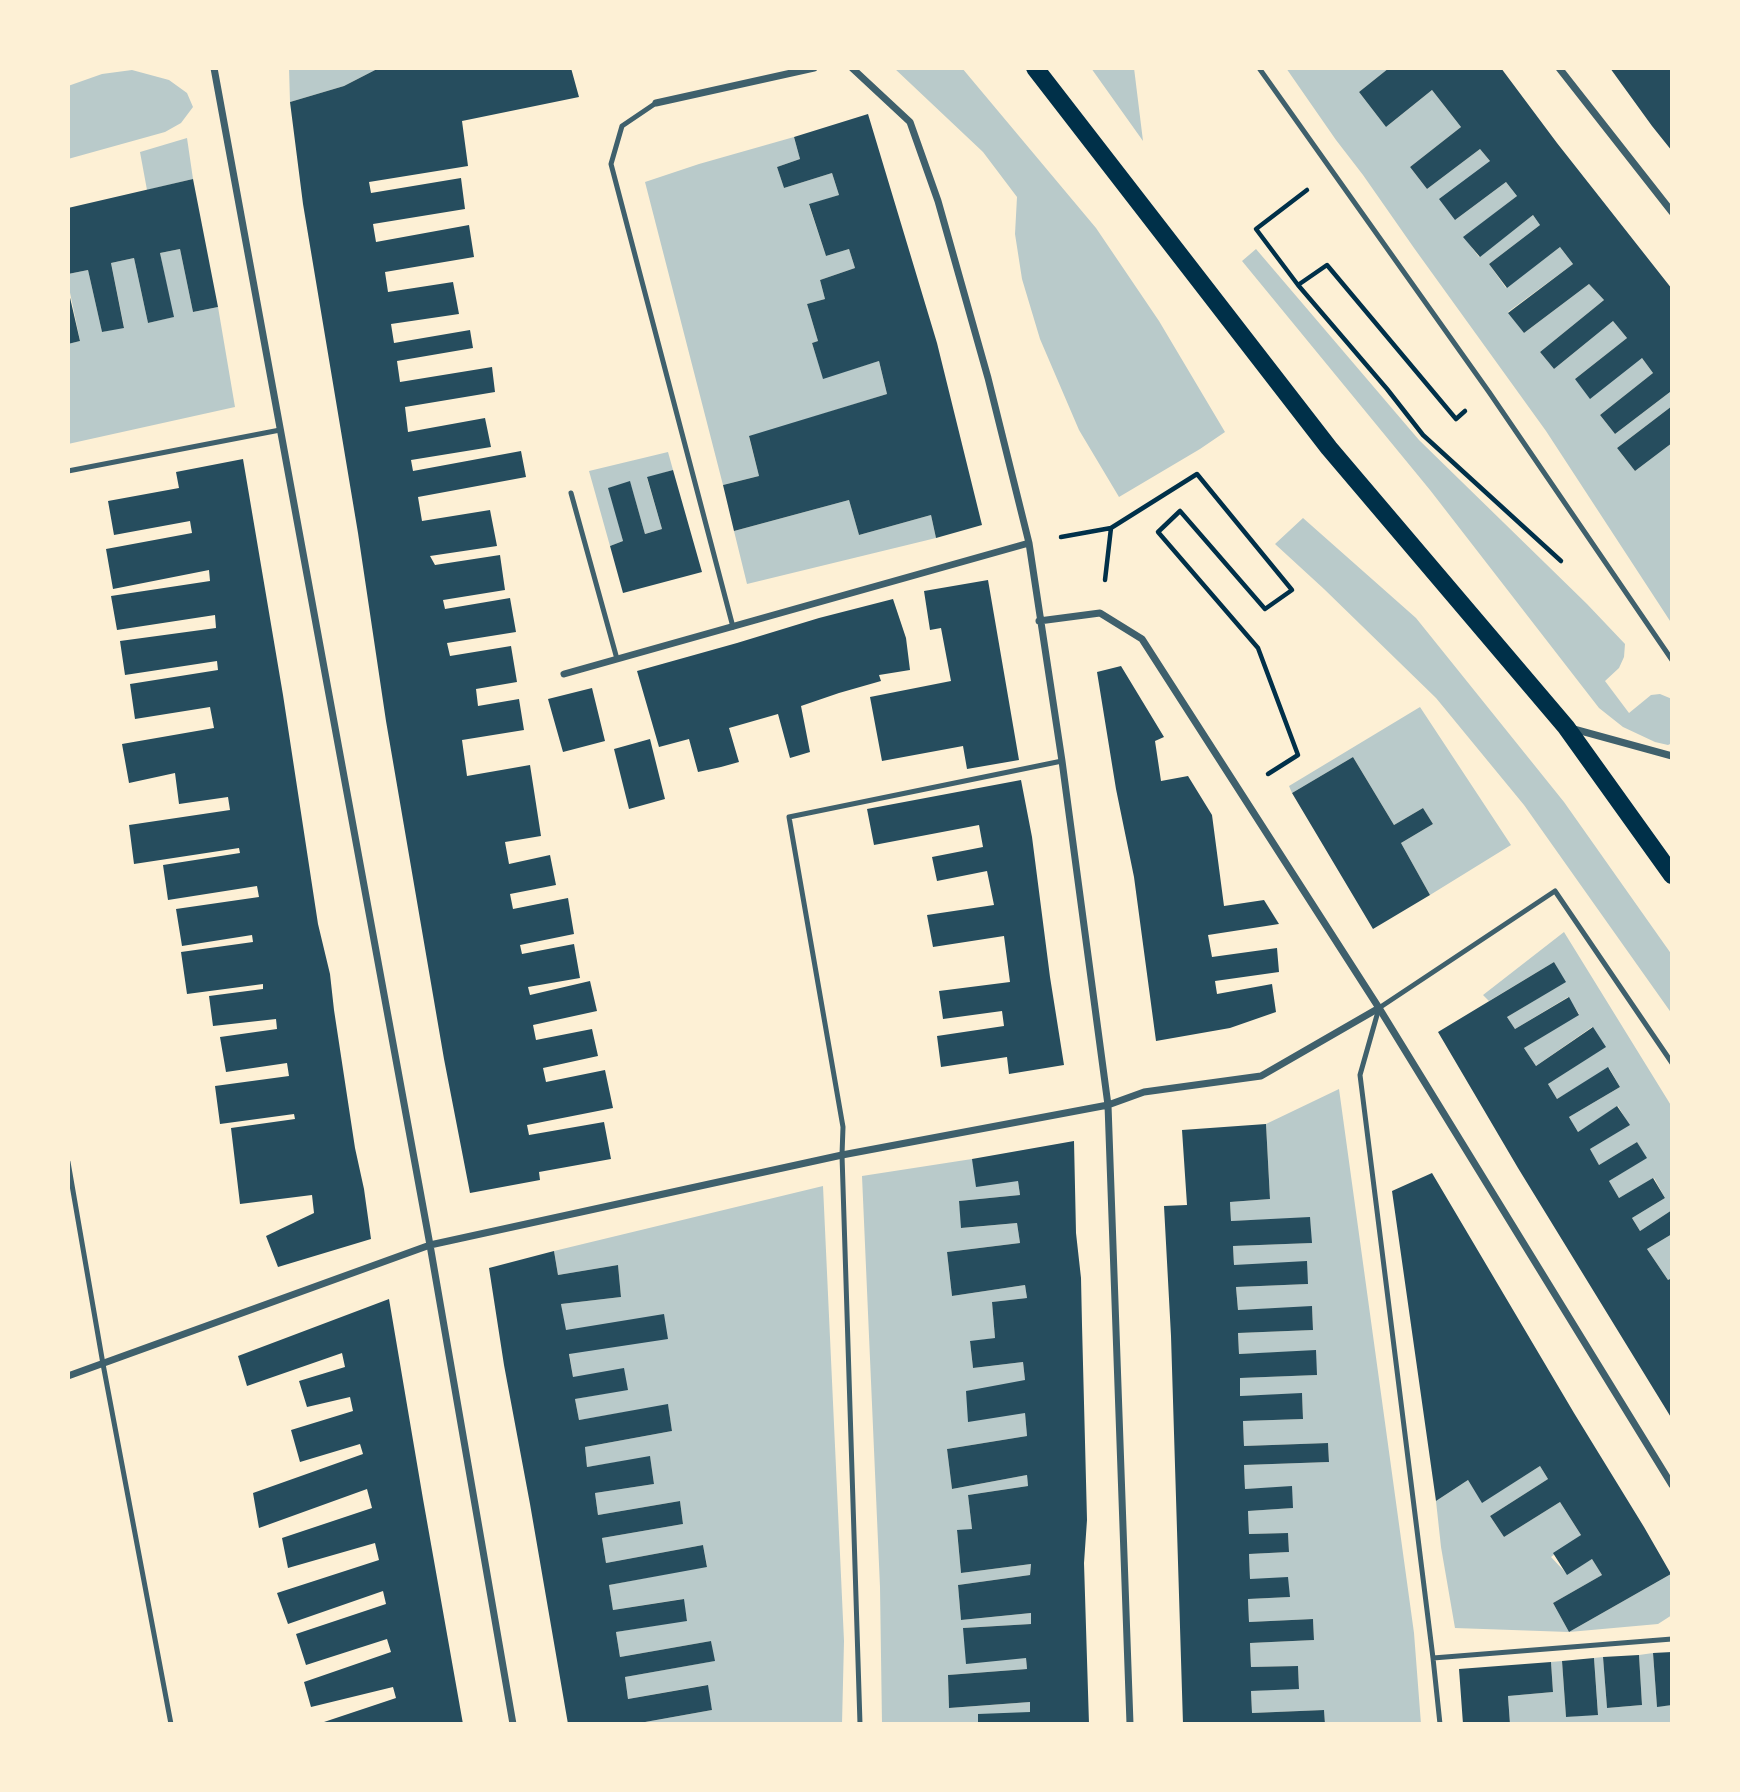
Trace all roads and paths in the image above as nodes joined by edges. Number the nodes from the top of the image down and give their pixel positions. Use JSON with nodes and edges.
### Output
{"nodes":[{"id":1,"x":214,"y":68,"type":"edge"},
{"id":2,"x":814,"y":68,"type":"edge"},
{"id":3,"x":852,"y":68,"type":"edge"},
{"id":4,"x":1035,"y":68,"type":"edge"},
{"id":5,"x":1259,"y":68,"type":"edge"},
{"id":6,"x":1559,"y":68,"type":"edge"},
{"id":7,"x":656,"y":103,"type":"joint"},
{"id":8,"x":1333,"y":171,"type":"junction"},
{"id":9,"x":1672,"y":212,"type":"edge"},
{"id":10,"x":1298,"y":285,"type":"junction"},
{"id":11,"x":1489,"y":392,"type":"junction"},
{"id":12,"x":280,"y":430,"type":"junction"},
{"id":13,"x":68,"y":471,"type":"edge"},
{"id":14,"x":571,"y":493,"type":"dead end"},
{"id":15,"x":1111,"y":528,"type":"junction"},
{"id":16,"x":1029,"y":543,"type":"junction"},
{"id":17,"x":1605,"y":561,"type":"junction"},
{"id":18,"x":1100,"y":613,"type":"junction"},
{"id":19,"x":1040,"y":621,"type":"junction"},
{"id":20,"x":733,"y":626,"type":"junction"},
{"id":21,"x":617,"y":659,"type":"junction"},
{"id":22,"x":1672,"y":660,"type":"edge"},
{"id":23,"x":564,"y":674,"type":"dead end"},
{"id":24,"x":1566,"y":727,"type":"junction"},
{"id":25,"x":1672,"y":756,"type":"edge"},
{"id":26,"x":1062,"y":761,"type":"junction"},
{"id":27,"x":1240,"y":792,"type":"junction"},
{"id":28,"x":1672,"y":875,"type":"edge"},
{"id":29,"x":1378,"y":1008,"type":"junction"},
{"id":30,"x":1672,"y":1063,"type":"edge"},
{"id":31,"x":1108,"y":1105,"type":"junction"},
{"id":32,"x":842,"y":1155,"type":"junction"},
{"id":33,"x":68,"y":1162,"type":"edge"},
{"id":34,"x":430,"y":1245,"type":"junction"},
{"id":35,"x":103,"y":1364,"type":"junction"},
{"id":36,"x":68,"y":1376,"type":"edge"},
{"id":37,"x":1672,"y":1485,"type":"edge"},
{"id":38,"x":1672,"y":1639,"type":"edge"},
{"id":39,"x":1433,"y":1658,"type":"junction"},
{"id":40,"x":171,"y":1724,"type":"edge"},
{"id":41,"x":513,"y":1724,"type":"edge"},
{"id":42,"x":860,"y":1724,"type":"edge"},
{"id":43,"x":1130,"y":1724,"type":"edge"},
{"id":44,"x":1440,"y":1724,"type":"edge"}],
"edges":[{"from":1,"to":12,"type":"street"},
{"from":2,"to":7,"type":"street"},
{"from":3,"to":16,"type":"street"},
{"from":4,"to":24,"type":"main road"},
{"from":5,"to":8,"type":"lane"},
{"from":6,"to":9,"type":"street"},
{"from":7,"to":20,"type":"lane"},
{"from":8,"to":10,"type":"path"},
{"from":8,"to":11,"type":"lane"},
{"from":10,"to":11,"type":"path"},
{"from":10,"to":17,"type":"path"},
{"from":11,"to":17,"type":"lane"},
{"from":12,"to":13,"type":"lane"},
{"from":12,"to":34,"type":"street"},
{"from":14,"to":21,"type":"lane"},
{"from":15,"to":16,"type":"path"},
{"from":15,"to":18,"type":"path"},
{"from":15,"to":27,"type":"path"},
{"from":16,"to":19,"type":"street"},
{"from":16,"to":20,"type":"street"},
{"from":17,"to":22,"type":"lane"},
{"from":18,"to":19,"type":"street"},
{"from":18,"to":27,"type":"street"},
{"from":19,"to":26,"type":"street"},
{"from":20,"to":21,"type":"street"},
{"from":21,"to":23,"type":"street"},
{"from":24,"to":25,"type":"street"},
{"from":24,"to":28,"type":"main road"},
{"from":26,"to":31,"type":"street"},
{"from":26,"to":32,"type":"lane"},
{"from":27,"to":29,"type":"street"},
{"from":29,"to":30,"type":"lane"},
{"from":29,"to":31,"type":"street"},
{"from":29,"to":37,"type":"street"},
{"from":29,"to":39,"type":"lane"},
{"from":31,"to":32,"type":"street"},
{"from":31,"to":43,"type":"street"},
{"from":32,"to":34,"type":"street"},
{"from":32,"to":42,"type":"lane"},
{"from":33,"to":35,"type":"lane"},
{"from":34,"to":35,"type":"street"},
{"from":34,"to":41,"type":"street"},
{"from":35,"to":36,"type":"street"},
{"from":35,"to":40,"type":"lane"},
{"from":38,"to":39,"type":"lane"},
{"from":39,"to":44,"type":"lane"}]}
